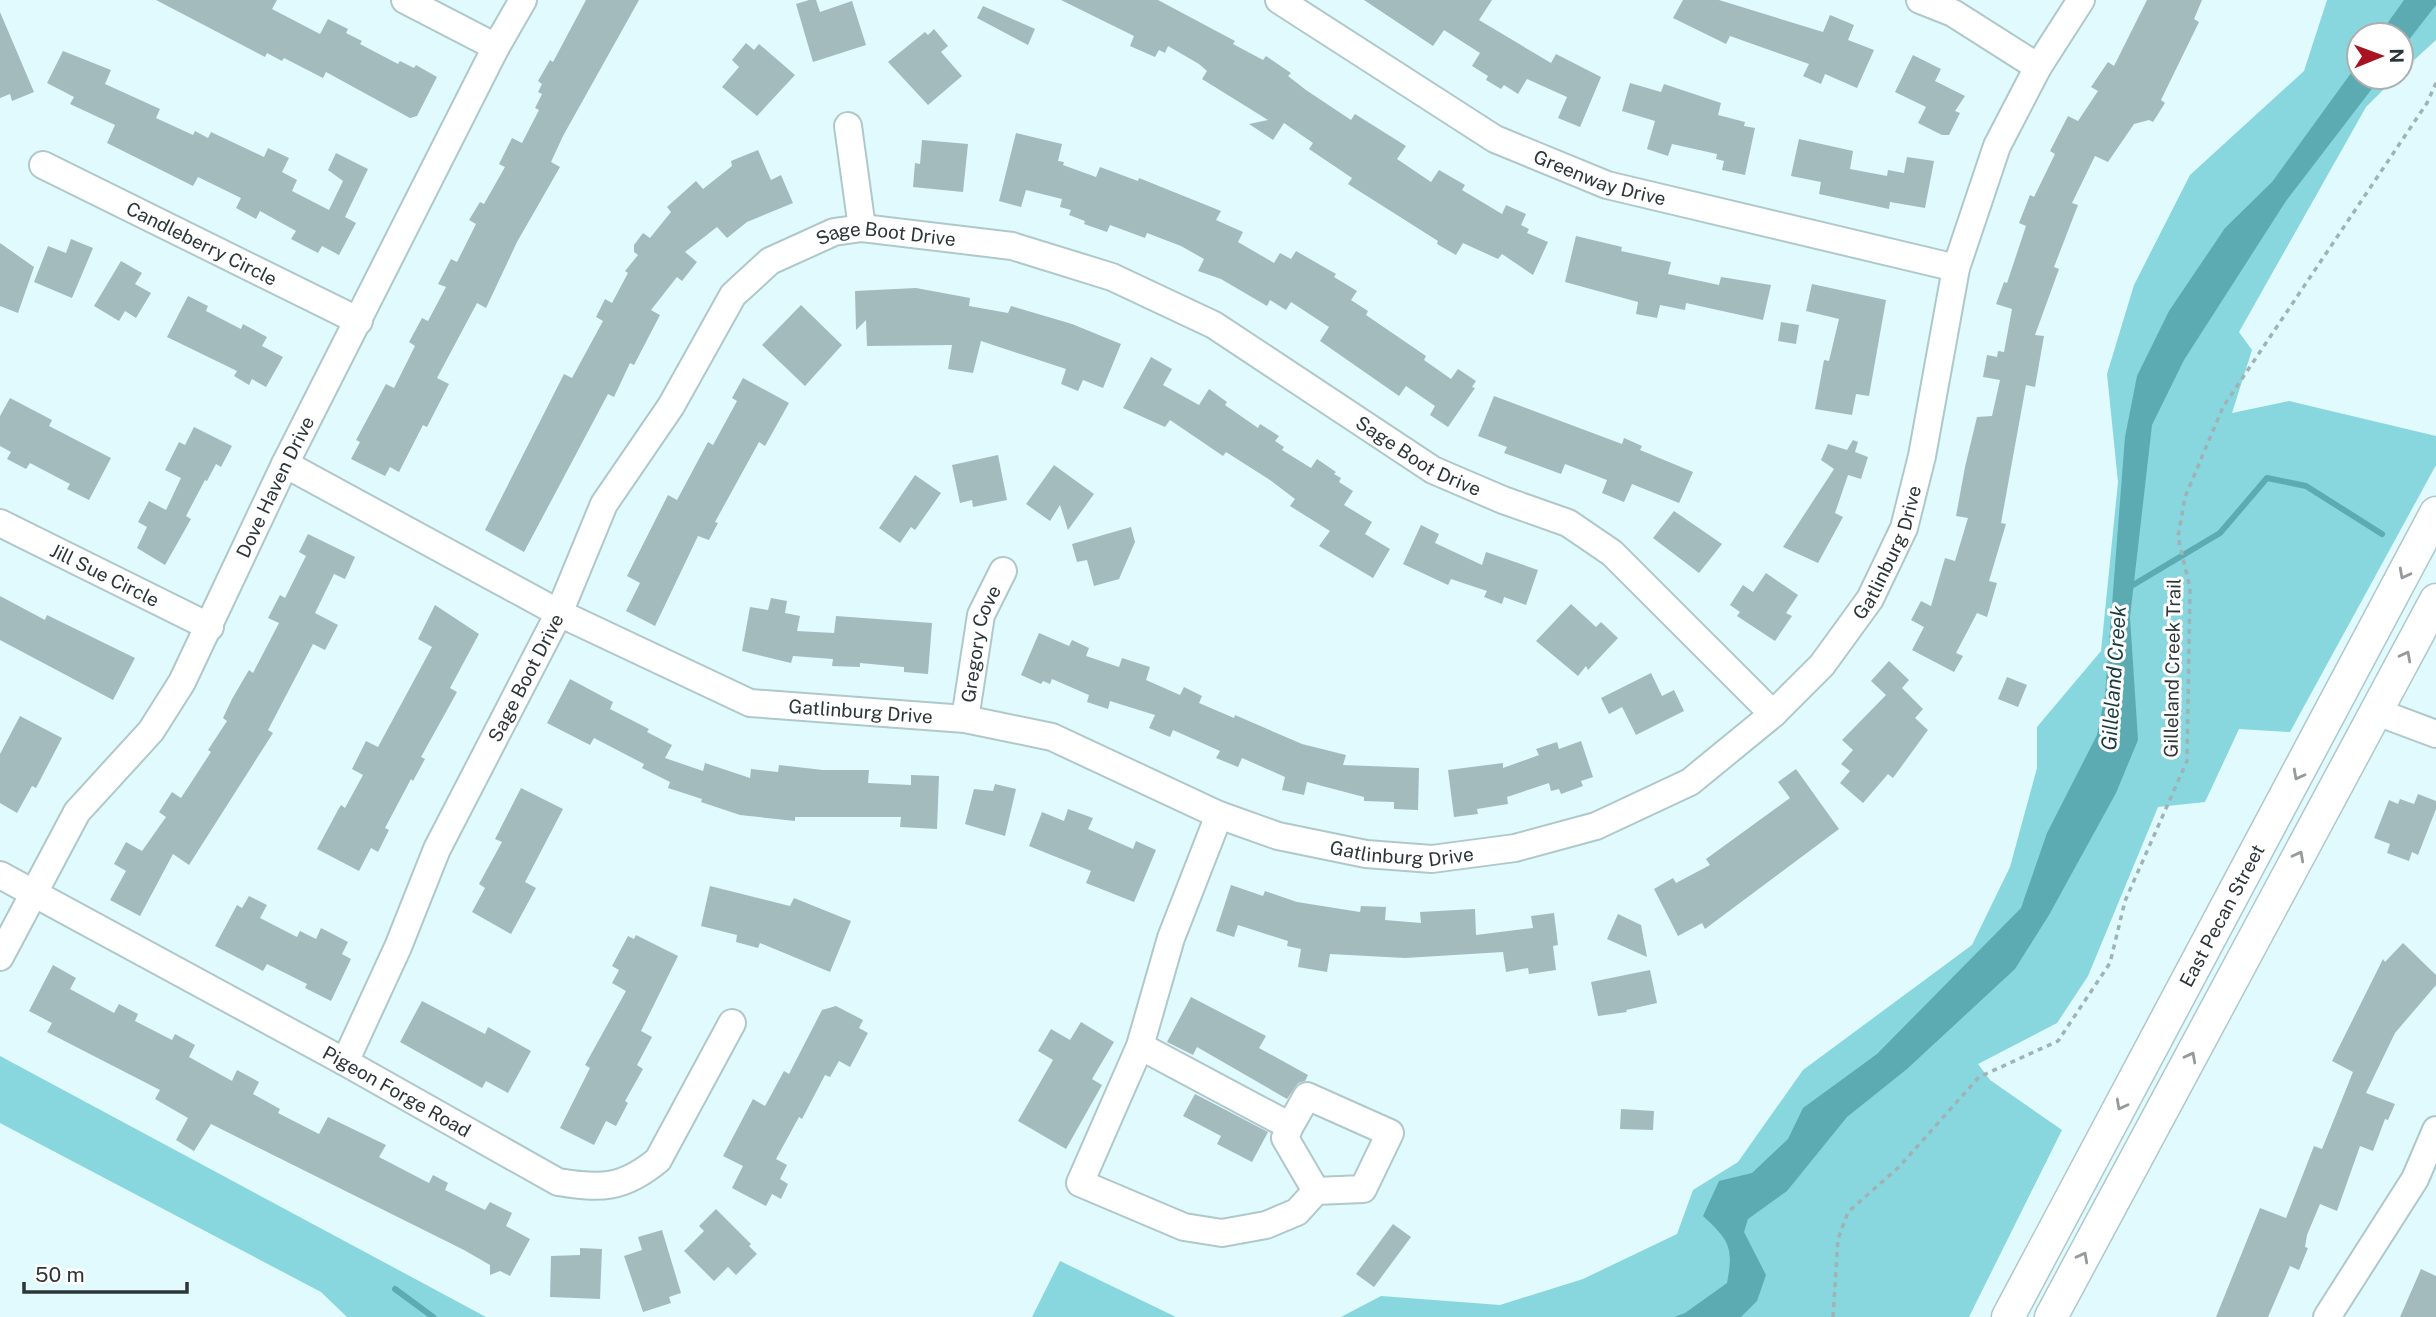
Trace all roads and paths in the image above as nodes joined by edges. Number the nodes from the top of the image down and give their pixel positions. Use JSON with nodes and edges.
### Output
{"nodes":[{"id":1,"x":405,"y":0,"type":"edge"},
{"id":2,"x":523,"y":0,"type":"edge"},
{"id":3,"x":1279,"y":0,"type":"edge"},
{"id":4,"x":1920,"y":0,"type":"edge"},
{"id":5,"x":2081,"y":0,"type":"edge"},
{"id":6,"x":496,"y":47,"type":"junction"},
{"id":7,"x":2038,"y":67,"type":"junction"},
{"id":8,"x":2436,"y":83,"type":"edge"},
{"id":9,"x":848,"y":126,"type":"dead end"},
{"id":10,"x":43,"y":165,"type":"dead end"},
{"id":11,"x":862,"y":228,"type":"junction"},
{"id":12,"x":1956,"y":268,"type":"junction"},
{"id":13,"x":359,"y":321,"type":"junction"},
{"id":14,"x":285,"y":464,"type":"junction"},
{"id":15,"x":2436,"y":513,"type":"edge"},
{"id":16,"x":0,"y":523,"type":"edge"},
{"id":17,"x":1003,"y":572,"type":"dead end"},
{"id":18,"x":2436,"y":600,"type":"edge"},
{"id":19,"x":559,"y":613,"type":"junction"},
{"id":20,"x":209,"y":627,"type":"junction"},
{"id":21,"x":2376,"y":712,"type":"junction"},
{"id":22,"x":1773,"y":714,"type":"junction"},
{"id":23,"x":965,"y":719,"type":"junction"},
{"id":24,"x":2436,"y":734,"type":"edge"},
{"id":25,"x":1219,"y":815,"type":"junction"},
{"id":26,"x":0,"y":876,"type":"edge"},
{"id":27,"x":34,"y":893,"type":"junction"},
{"id":28,"x":0,"y":957,"type":"edge"},
{"id":29,"x":732,"y":1023,"type":"dead end"},
{"id":30,"x":1140,"y":1046,"type":"junction"},
{"id":31,"x":345,"y":1062,"type":"junction"},
{"id":32,"x":1290,"y":1126,"type":"junction"},
{"id":33,"x":2436,"y":1130,"type":"edge"},
{"id":34,"x":1316,"y":1191,"type":"junction"},
{"id":35,"x":1833,"y":1317,"type":"edge"},
{"id":36,"x":2008,"y":1317,"type":"edge"},
{"id":37,"x":2051,"y":1317,"type":"edge"},
{"id":38,"x":2327,"y":1317,"type":"edge"}],
"edges":[{"from":1,"to":6,"type":"street"},
{"from":2,"to":6,"type":"street","name":"Dove Haven Drive"},
{"from":3,"to":12,"type":"street","name":"Greenway Drive"},
{"from":4,"to":7,"type":"street"},
{"from":5,"to":7,"type":"street","name":"Gatlinburg Drive"},
{"from":6,"to":13,"type":"street","name":"Dove Haven Drive"},
{"from":7,"to":12,"type":"street","name":"Gatlinburg Drive"},
{"from":8,"to":35,"type":"path","name":"Gilleland Creek Trail"},
{"from":9,"to":11,"type":"street"},
{"from":10,"to":13,"type":"street","name":"Candleberry Circle"},
{"from":11,"to":19,"type":"street","name":"Sage Boot Drive"},
{"from":11,"to":22,"type":"street","name":"Sage Boot Drive"},
{"from":12,"to":22,"type":"street","name":"Gatlinburg Drive"},
{"from":13,"to":14,"type":"street","name":"Dove Haven Drive"},
{"from":14,"to":19,"type":"street","name":"Gatlinburg Drive"},
{"from":14,"to":20,"type":"street","name":"Dove Haven Drive"},
{"from":15,"to":36,"type":"main road","name":"East Pecan Street","one_way":true},
{"from":16,"to":20,"type":"street","name":"Jill Sue Circle"},
{"from":17,"to":23,"type":"street","name":"Gregory Cove"},
{"from":21,"to":18,"type":"main road","name":"East Pecan Street","one_way":true},
{"from":19,"to":23,"type":"street","name":"Gatlinburg Drive"},
{"from":19,"to":31,"type":"street","name":"Sage Boot Drive"},
{"from":20,"to":27,"type":"street","name":"Dove Haven Drive"},
{"from":21,"to":24,"type":"street"},
{"from":37,"to":21,"type":"main road","name":"East Pecan Street","one_way":true},
{"from":22,"to":25,"type":"street","name":"Gatlinburg Drive"},
{"from":23,"to":25,"type":"street","name":"Gatlinburg Drive"},
{"from":25,"to":30,"type":"street"},
{"from":26,"to":27,"type":"street","name":"Pigeon Forge Road"},
{"from":27,"to":28,"type":"street","name":"Dove Haven Drive"},
{"from":27,"to":31,"type":"street","name":"Pigeon Forge Road"},
{"from":29,"to":31,"type":"street","name":"Pigeon Forge Road"},
{"from":30,"to":32,"type":"street"},
{"from":30,"to":34,"type":"street"},
{"from":32,"to":34,"type":"street"},
{"from":32,"to":34,"type":"street"},
{"from":33,"to":38,"type":"street"}]}
